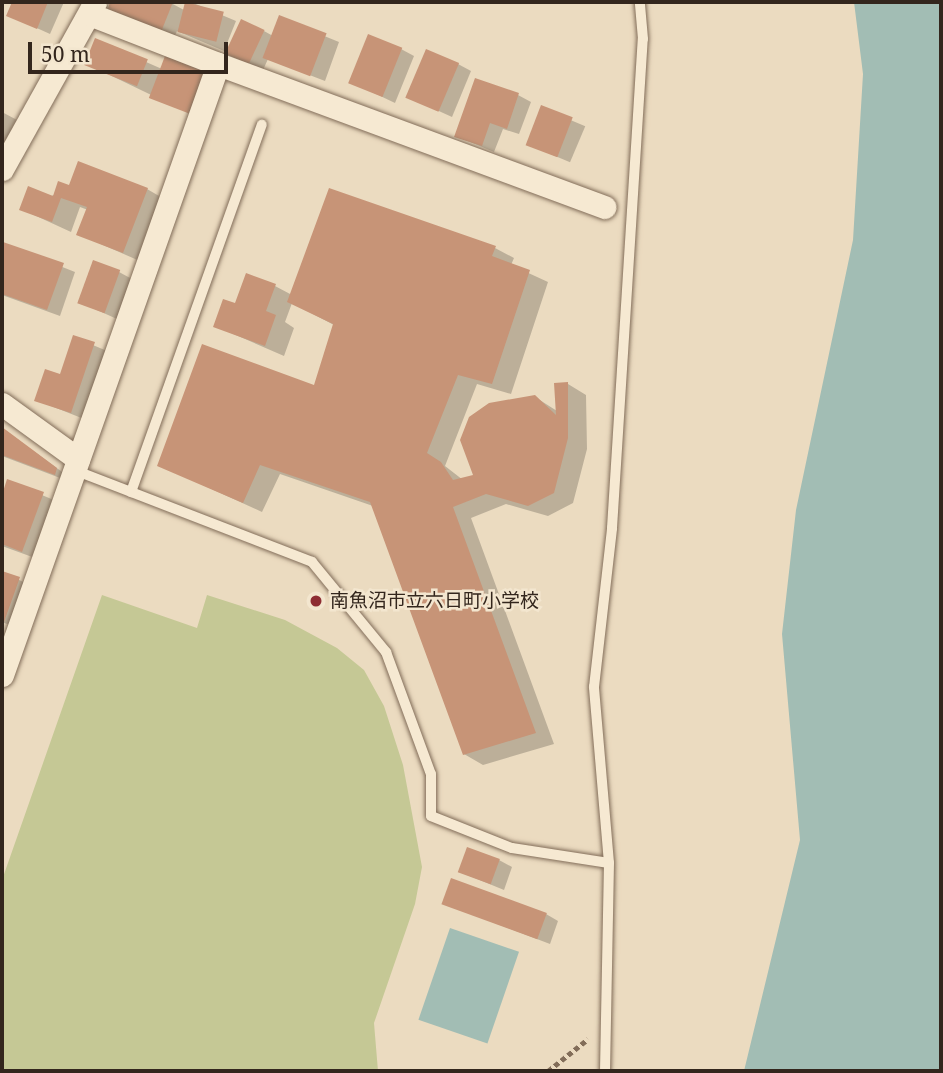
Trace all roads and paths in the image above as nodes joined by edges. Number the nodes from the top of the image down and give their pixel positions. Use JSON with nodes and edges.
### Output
{"nodes":[{"id":1,"x":640,"y":2,"type":"edge"},
{"id":2,"x":92,"y":8,"type":"edge"},
{"id":3,"x":218,"y":64,"type":"junction"},
{"id":4,"x":262,"y":125,"type":"dead end"},
{"id":5,"x":2,"y":169,"type":"edge"},
{"id":6,"x":604,"y":206,"type":"dead end"},
{"id":7,"x":2,"y":404,"type":"edge"},
{"id":8,"x":76,"y":465,"type":"junction"},
{"id":9,"x":131,"y":492,"type":"junction"},
{"id":10,"x":2,"y":675,"type":"edge"},
{"id":11,"x":608,"y":863,"type":"junction"},
{"id":12,"x":609,"y":1028,"type":"junction"},
{"id":13,"x":548,"y":1071,"type":"edge"},
{"id":14,"x":605,"y":1071,"type":"edge"}],
"edges":[{"from":1,"to":11,"type":"lane"},
{"from":2,"to":3,"type":"street"},
{"from":2,"to":5,"type":"street"},
{"from":3,"to":6,"type":"street"},
{"from":3,"to":8,"type":"street"},
{"from":4,"to":9,"type":"lane"},
{"from":7,"to":8,"type":"street"},
{"from":8,"to":9,"type":"lane"},
{"from":8,"to":10,"type":"street"},
{"from":9,"to":11,"type":"lane"},
{"from":11,"to":12,"type":"lane"},
{"from":12,"to":13,"type":"path"},
{"from":12,"to":14,"type":"lane"}]}
